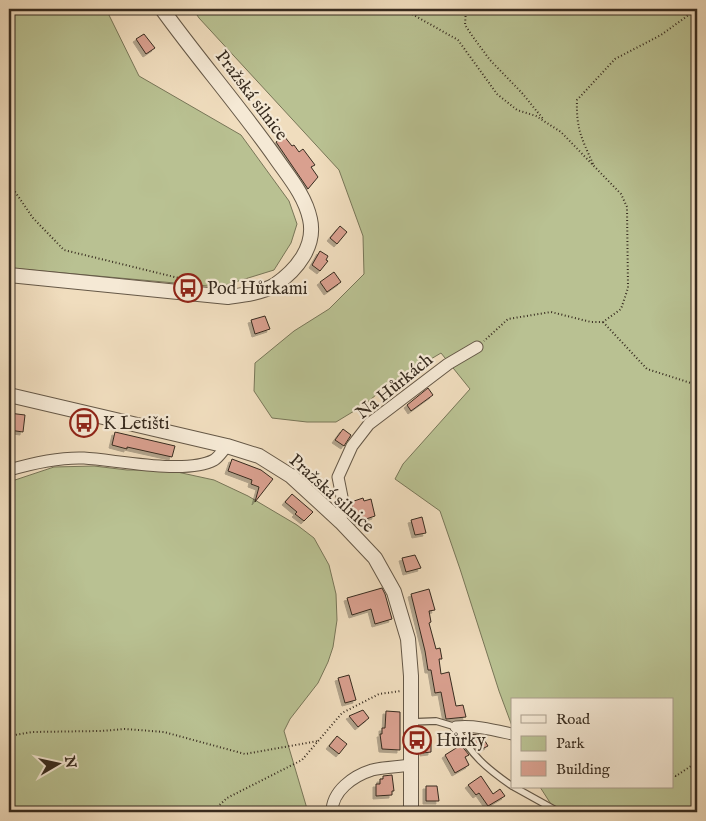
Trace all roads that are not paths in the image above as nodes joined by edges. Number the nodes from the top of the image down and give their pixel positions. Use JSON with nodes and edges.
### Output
{"nodes":[{"id":1,"x":162,"y":9,"type":"edge"},
{"id":2,"x":9,"y":275,"type":"edge"},
{"id":3,"x":477,"y":347,"type":"road end"},
{"id":4,"x":9,"y":395,"type":"edge"},
{"id":5,"x":227,"y":446,"type":"junction"},
{"id":6,"x":9,"y":470,"type":"edge"},
{"id":7,"x":341,"y":522,"type":"junction"},
{"id":8,"x":410,"y":722,"type":"junction"},
{"id":9,"x":456,"y":726,"type":"junction"},
{"id":10,"x":511,"y":734,"type":"edge"},
{"id":11,"x":411,"y":765,"type":"junction"},
{"id":12,"x":511,"y":786,"type":"edge"},
{"id":13,"x":515,"y":788,"type":"edge"},
{"id":14,"x":332,"y":812,"type":"edge"},
{"id":15,"x":411,"y":812,"type":"edge"},
{"id":16,"x":559,"y":812,"type":"edge"}],
"edges":[{"from":1,"to":2,"type":"street","name":"Pražská silnice"},
{"from":3,"to":7,"type":"street","name":"Na Hůrkách"},
{"from":4,"to":5,"type":"street","name":"Pražská silnice"},
{"from":5,"to":6,"type":"street"},
{"from":5,"to":7,"type":"street","name":"Pražská silnice"},
{"from":7,"to":8,"type":"street","name":"Pražská silnice"},
{"from":8,"to":9,"type":"lane"},
{"from":8,"to":11,"type":"street","name":"Pražská silnice"},
{"from":9,"to":10,"type":"street"},
{"from":9,"to":12,"type":"lane"},
{"from":11,"to":14,"type":"street"},
{"from":11,"to":15,"type":"street","name":"Pražská silnice"},
{"from":13,"to":16,"type":"lane"}]}
